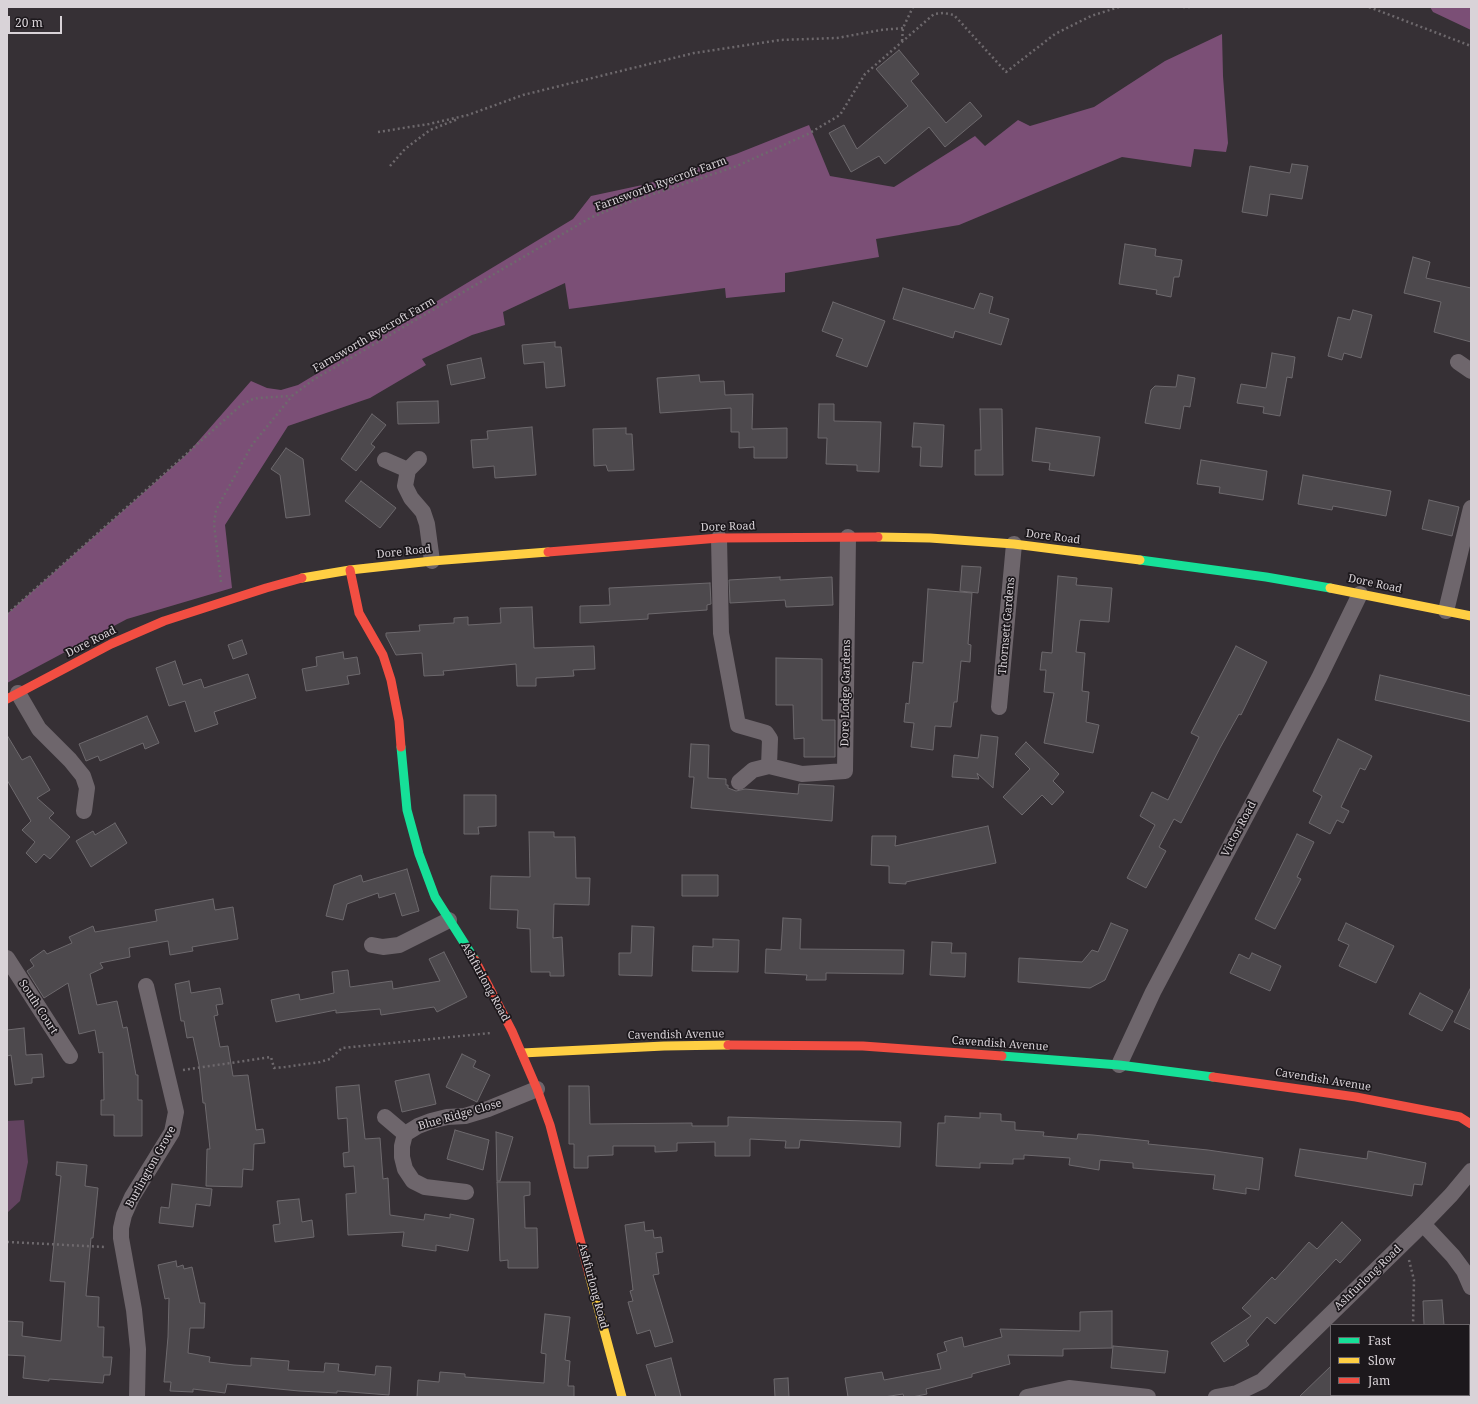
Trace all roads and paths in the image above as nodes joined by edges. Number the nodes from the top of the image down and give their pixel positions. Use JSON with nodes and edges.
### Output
{"nodes":[{"id":1,"x":913,"y":7,"type":"edge"},
{"id":2,"x":1119,"y":7,"type":"edge"},
{"id":3,"x":1183,"y":7,"type":"edge"},
{"id":4,"x":1190,"y":7,"type":"edge"},
{"id":5,"x":1369,"y":7,"type":"edge"},
{"id":6,"x":903,"y":28,"type":"junction"},
{"id":7,"x":902,"y":42,"type":"junction"},
{"id":8,"x":1471,"y":46,"type":"edge"},
{"id":9,"x":468,"y":115,"type":"junction"},
{"id":10,"x":378,"y":132,"type":"dead end"},
{"id":11,"x":390,"y":166,"type":"dead end"},
{"id":12,"x":1458,"y":362,"type":"dead end"},
{"id":13,"x":1471,"y":371,"type":"edge"},
{"id":14,"x":292,"y":396,"type":"junction"},
{"id":15,"x":385,"y":460,"type":"dead end"},
{"id":16,"x":1471,"y":508,"type":"edge"},
{"id":17,"x":848,"y":537,"type":"junction"},
{"id":18,"x":719,"y":538,"type":"junction"},
{"id":19,"x":1014,"y":544,"type":"junction"},
{"id":20,"x":432,"y":561,"type":"junction"},
{"id":21,"x":350,"y":570,"type":"junction"},
{"id":22,"x":1360,"y":594,"type":"junction"},
{"id":23,"x":224,"y":602,"type":"junction"},
{"id":24,"x":1446,"y":611,"type":"junction"},
{"id":25,"x":7,"y":614,"type":"edge"},
{"id":26,"x":1471,"y":616,"type":"edge"},
{"id":27,"x":12,"y":696,"type":"edge"},
{"id":28,"x":999,"y":707,"type":"dead end"},
{"id":29,"x":769,"y":766,"type":"junction"},
{"id":30,"x":739,"y":782,"type":"dead end"},
{"id":31,"x":84,"y":811,"type":"dead end"},
{"id":32,"x":448,"y":920,"type":"junction"},
{"id":33,"x":372,"y":945,"type":"dead end"},
{"id":34,"x":7,"y":958,"type":"edge"},
{"id":35,"x":146,"y":986,"type":"dead end"},
{"id":36,"x":512,"y":1031,"type":"junction"},
{"id":37,"x":522,"y":1053,"type":"junction"},
{"id":38,"x":70,"y":1056,"type":"dead end"},
{"id":39,"x":1119,"y":1065,"type":"junction"},
{"id":40,"x":167,"y":1072,"type":"junction"},
{"id":41,"x":537,"y":1089,"type":"junction"},
{"id":42,"x":385,"y":1117,"type":"dead end"},
{"id":43,"x":1471,"y":1124,"type":"edge"},
{"id":44,"x":405,"y":1134,"type":"junction"},
{"id":45,"x":1471,"y":1171,"type":"edge"},
{"id":46,"x":466,"y":1192,"type":"dead end"},
{"id":47,"x":1423,"y":1224,"type":"junction"},
{"id":48,"x":7,"y":1242,"type":"edge"},
{"id":49,"x":1401,"y":1245,"type":"junction"},
{"id":50,"x":123,"y":1247,"type":"junction"},
{"id":51,"x":1471,"y":1288,"type":"edge"},
{"id":52,"x":1413,"y":1324,"type":"edge"},
{"id":53,"x":137,"y":1397,"type":"edge"},
{"id":54,"x":622,"y":1397,"type":"edge"},
{"id":55,"x":1027,"y":1397,"type":"edge"},
{"id":56,"x":1148,"y":1397,"type":"edge"},
{"id":57,"x":1216,"y":1397,"type":"edge"}],
"edges":[{"from":1,"to":6,"type":"path"},
{"from":2,"to":7,"type":"path","name":"Farnsworth Ryecroft Farm"},
{"from":3,"to":4,"type":"path"},
{"from":5,"to":8,"type":"path"},
{"from":6,"to":7,"type":"path"},
{"from":6,"to":9,"type":"path"},
{"from":7,"to":14,"type":"path","name":"Farnsworth Ryecroft Farm"},
{"from":9,"to":10,"type":"path"},
{"from":9,"to":11,"type":"path"},
{"from":12,"to":13,"type":"street"},
{"from":14,"to":23,"type":"path","name":"Farnsworth Ryecroft Farm"},
{"from":14,"to":25,"type":"path"},
{"from":15,"to":20,"type":"street"},
{"from":16,"to":24,"type":"street"},
{"from":17,"to":18,"type":"street","name":"Dore Road"},
{"from":17,"to":19,"type":"street","name":"Dore Road"},
{"from":17,"to":29,"type":"street","name":"Dore Lodge Gardens"},
{"from":18,"to":20,"type":"street","name":"Dore Road"},
{"from":18,"to":29,"type":"street"},
{"from":19,"to":22,"type":"street","name":"Dore Road"},
{"from":19,"to":28,"type":"street","name":"Thornsett Gardens"},
{"from":20,"to":21,"type":"street","name":"Dore Road"},
{"from":21,"to":23,"type":"street","name":"Dore Road"},
{"from":21,"to":32,"type":"street","name":"Ashfurlong Road"},
{"from":22,"to":24,"type":"street","name":"Dore Road"},
{"from":22,"to":39,"type":"street","name":"Victor Road"},
{"from":23,"to":27,"type":"street","name":"Dore Road"},
{"from":24,"to":26,"type":"street","name":"Dore Road"},
{"from":27,"to":31,"type":"street"},
{"from":29,"to":30,"type":"street"},
{"from":32,"to":33,"type":"street"},
{"from":32,"to":36,"type":"street","name":"Ashfurlong Road"},
{"from":34,"to":38,"type":"street","name":"South Court"},
{"from":35,"to":40,"type":"street","name":"Burlington Grove"},
{"from":36,"to":37,"type":"street","name":"Ashfurlong Road"},
{"from":36,"to":40,"type":"path"},
{"from":37,"to":39,"type":"street","name":"Cavendish Avenue"},
{"from":37,"to":41,"type":"street","name":"Ashfurlong Road"},
{"from":39,"to":43,"type":"street","name":"Cavendish Avenue"},
{"from":40,"to":50,"type":"street","name":"Burlington Grove"},
{"from":41,"to":44,"type":"street","name":"Blue Ridge Close"},
{"from":41,"to":54,"type":"street","name":"Ashfurlong Road"},
{"from":42,"to":44,"type":"street","name":"Blue Ridge Close"},
{"from":44,"to":46,"type":"street","name":"Blue Ridge Close"},
{"from":45,"to":47,"type":"street","name":"Ashfurlong Road"},
{"from":47,"to":49,"type":"street","name":"Ashfurlong Road"},
{"from":47,"to":51,"type":"street"},
{"from":48,"to":50,"type":"path"},
{"from":49,"to":52,"type":"path"},
{"from":49,"to":57,"type":"street","name":"Ashfurlong Road"},
{"from":50,"to":53,"type":"street","name":"Burlington Grove"},
{"from":55,"to":56,"type":"street"}]}
